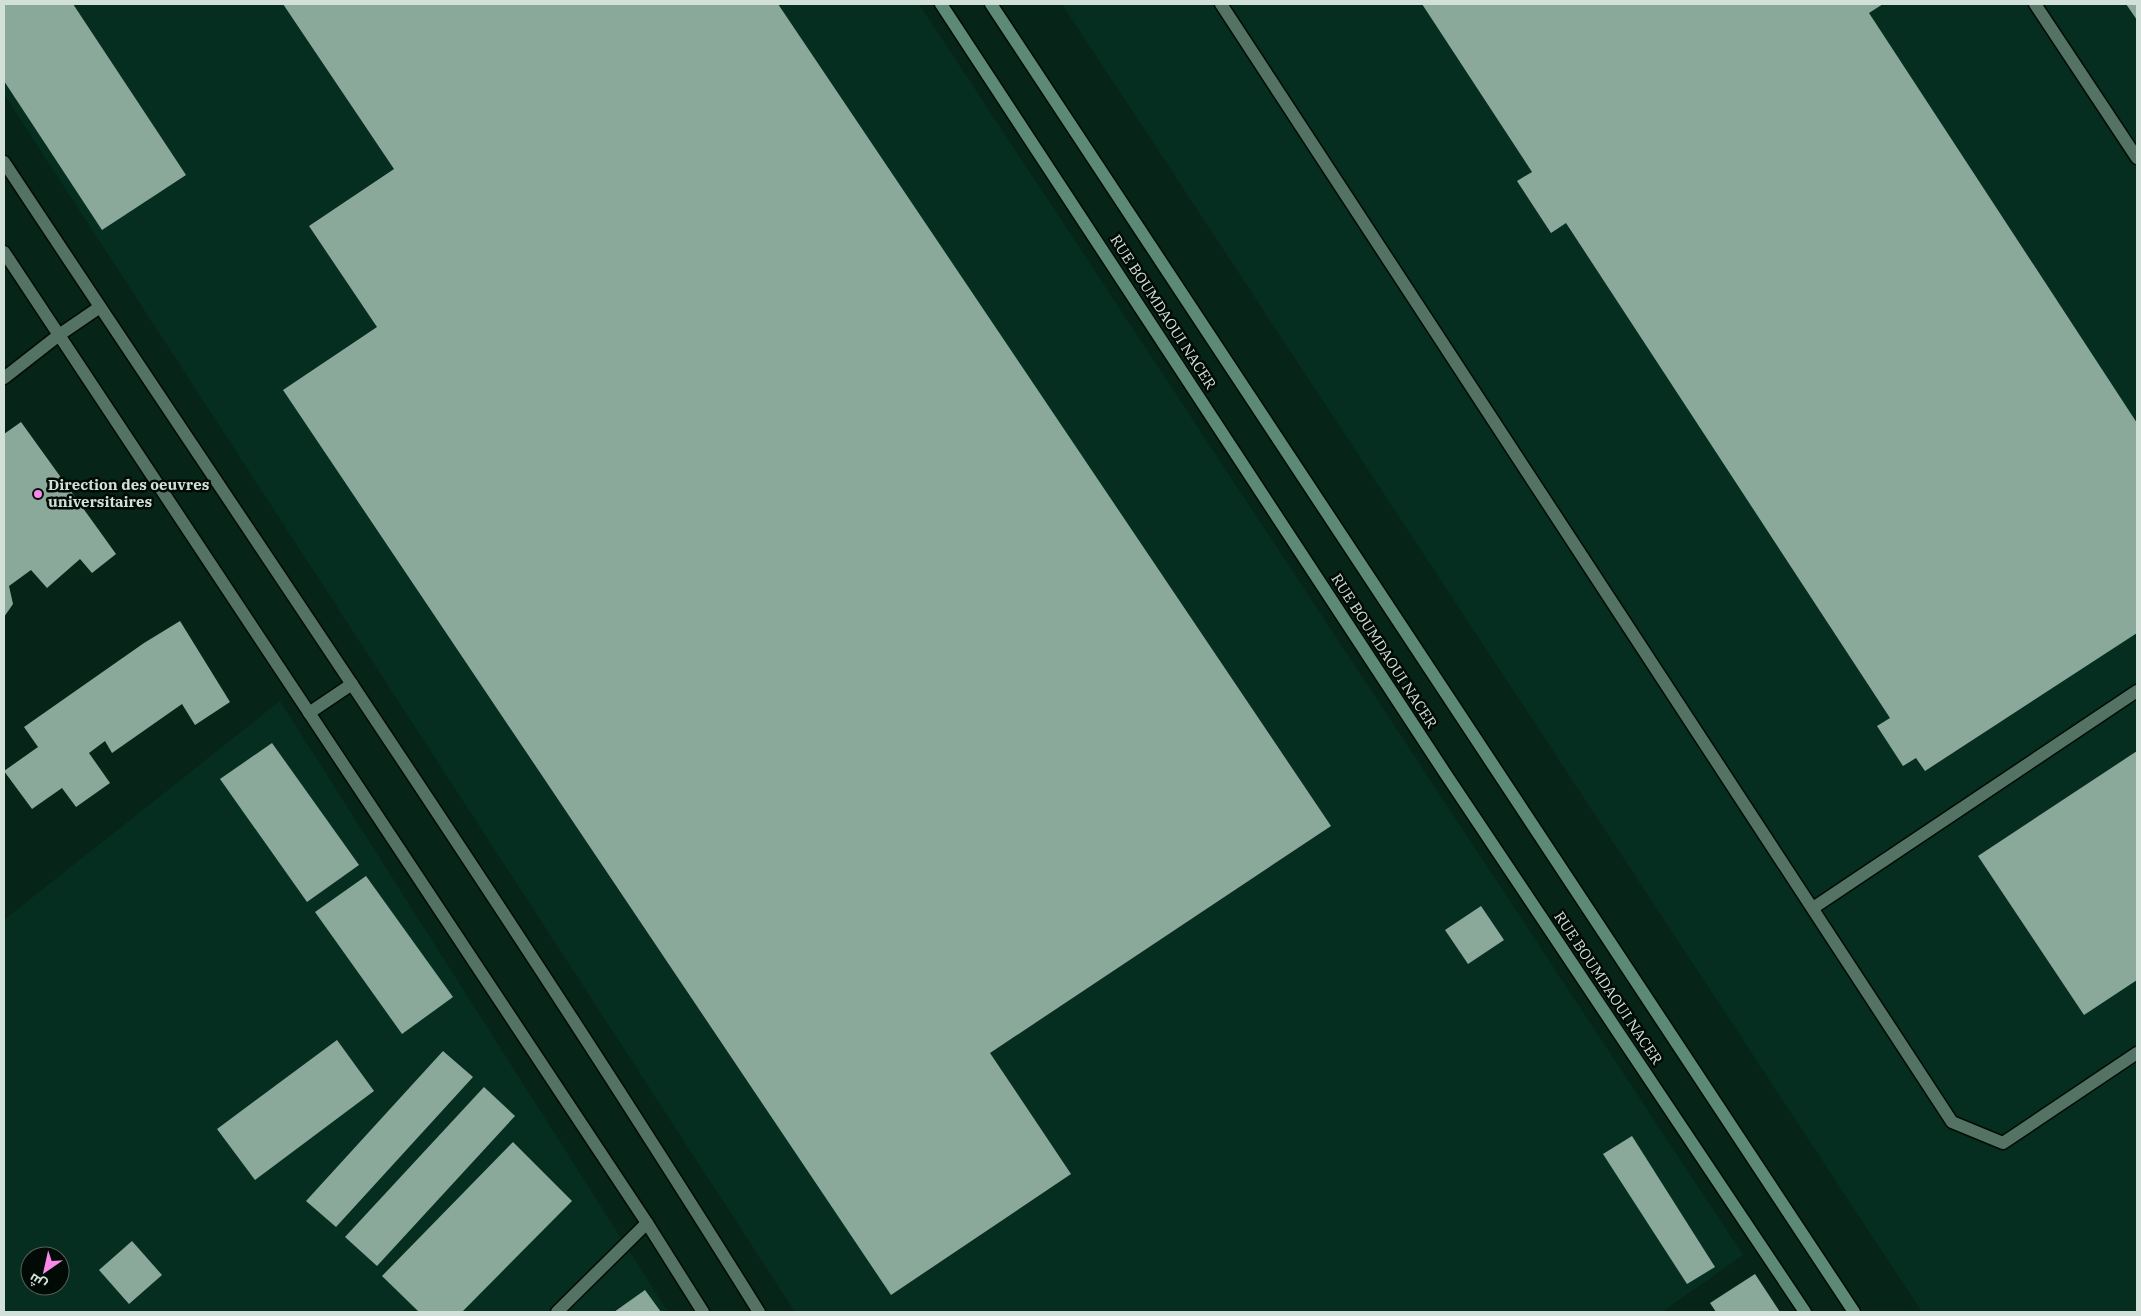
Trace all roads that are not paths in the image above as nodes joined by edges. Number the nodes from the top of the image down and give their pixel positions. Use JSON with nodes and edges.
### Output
{"nodes":[{"id":1,"x":941,"y":4,"type":"edge"},
{"id":2,"x":990,"y":4,"type":"edge"},
{"id":3,"x":1221,"y":4,"type":"edge"},
{"id":4,"x":2034,"y":4,"type":"edge"},
{"id":5,"x":2137,"y":158,"type":"edge"},
{"id":6,"x":4,"y":162,"type":"edge"},
{"id":7,"x":4,"y":252,"type":"edge"},
{"id":8,"x":100,"y":307,"type":"junction"},
{"id":9,"x":59,"y":335,"type":"junction"},
{"id":10,"x":4,"y":378,"type":"edge"},
{"id":11,"x":352,"y":684,"type":"junction"},
{"id":12,"x":2137,"y":691,"type":"edge"},
{"id":13,"x":309,"y":713,"type":"junction"},
{"id":14,"x":1813,"y":908,"type":"junction"},
{"id":15,"x":2137,"y":1053,"type":"edge"},
{"id":16,"x":647,"y":1223,"type":"junction"},
{"id":17,"x":557,"y":1312,"type":"edge"},
{"id":18,"x":703,"y":1312,"type":"edge"},
{"id":19,"x":759,"y":1312,"type":"edge"},
{"id":20,"x":1805,"y":1312,"type":"edge"},
{"id":21,"x":1854,"y":1312,"type":"edge"}],
"edges":[{"from":1,"to":20,"type":"street","name":"RUE BOUMDAOUI NACER"},
{"from":2,"to":21,"type":"street","name":"RUE BOUMDAOUI NACER"},
{"from":3,"to":14,"type":"street"},
{"from":4,"to":5,"type":"street"},
{"from":6,"to":8,"type":"street"},
{"from":7,"to":9,"type":"street"},
{"from":8,"to":9,"type":"street"},
{"from":8,"to":11,"type":"street"},
{"from":9,"to":10,"type":"street"},
{"from":9,"to":13,"type":"street"},
{"from":11,"to":13,"type":"street"},
{"from":11,"to":19,"type":"street"},
{"from":12,"to":14,"type":"street"},
{"from":13,"to":16,"type":"street"},
{"from":14,"to":15,"type":"street"},
{"from":16,"to":17,"type":"street"},
{"from":16,"to":18,"type":"street"}]}
